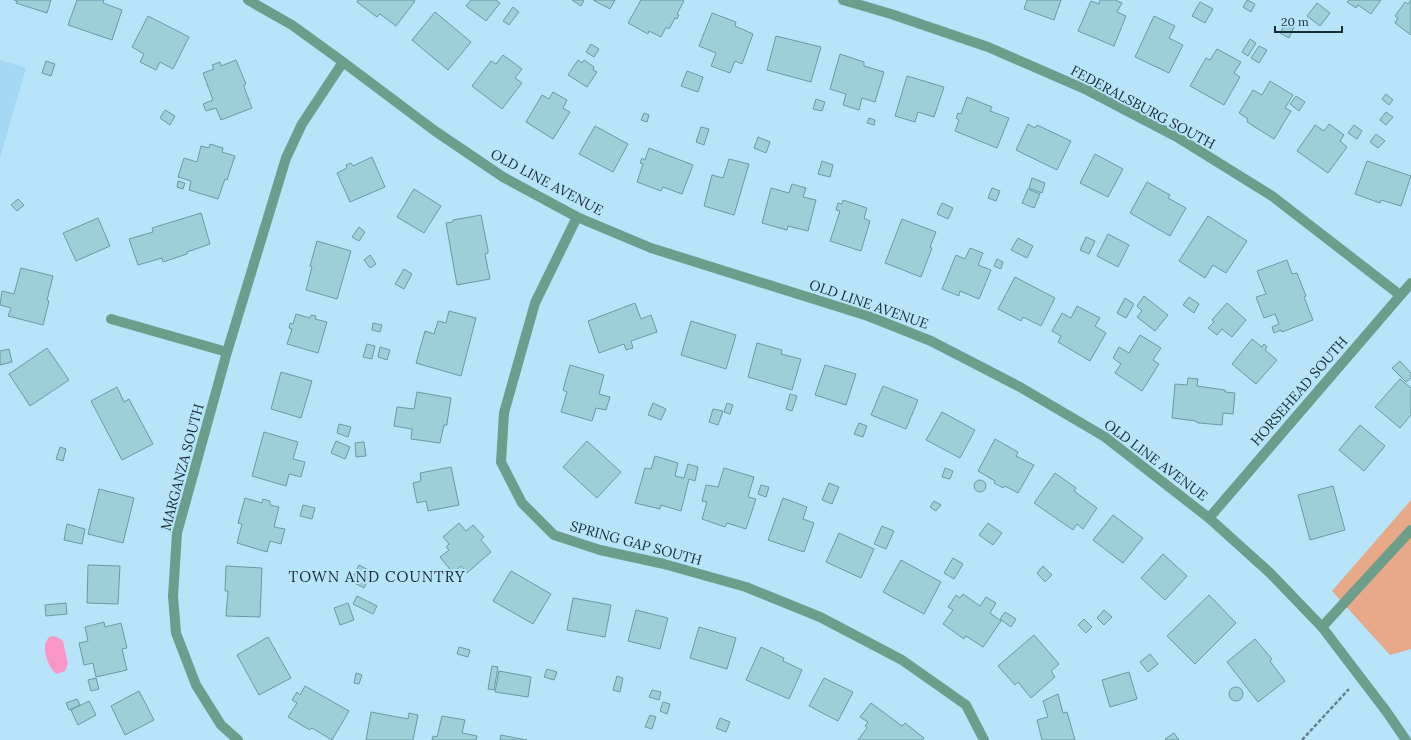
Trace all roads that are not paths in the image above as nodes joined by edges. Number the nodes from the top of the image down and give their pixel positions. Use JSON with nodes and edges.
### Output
{"nodes":[{"id":1,"x":248,"y":0,"type":"edge"},
{"id":2,"x":843,"y":0,"type":"edge"},
{"id":3,"x":343,"y":62,"type":"junction"},
{"id":4,"x":577,"y":217,"type":"junction"},
{"id":5,"x":1411,"y":283,"type":"edge"},
{"id":6,"x":1400,"y":295,"type":"junction"},
{"id":7,"x":112,"y":319,"type":"dead end"},
{"id":8,"x":227,"y":352,"type":"junction"},
{"id":9,"x":1209,"y":518,"type":"junction"},
{"id":10,"x":1411,"y":530,"type":"edge"},
{"id":11,"x":1322,"y":627,"type":"junction"},
{"id":12,"x":238,"y":740,"type":"edge"},
{"id":13,"x":984,"y":740,"type":"edge"},
{"id":14,"x":1406,"y":740,"type":"edge"}],
"edges":[{"from":1,"to":3,"type":"street","name":"OLD LINE AVENUE"},
{"from":2,"to":6,"type":"street","name":"FEDERALSBURG SOUTH"},
{"from":3,"to":4,"type":"street","name":"OLD LINE AVENUE"},
{"from":3,"to":8,"type":"street","name":"MARGANZA SOUTH"},
{"from":4,"to":9,"type":"street","name":"OLD LINE AVENUE"},
{"from":4,"to":13,"type":"street","name":"SPRING GAP SOUTH"},
{"from":5,"to":6,"type":"street","name":"HORSEHEAD SOUTH"},
{"from":6,"to":9,"type":"street","name":"HORSEHEAD SOUTH"},
{"from":7,"to":8,"type":"street"},
{"from":8,"to":12,"type":"street","name":"MARGANZA SOUTH"},
{"from":9,"to":11,"type":"street","name":"OLD LINE AVENUE"},
{"from":10,"to":11,"type":"street"},
{"from":11,"to":14,"type":"street","name":"OLD LINE AVENUE"}]}
